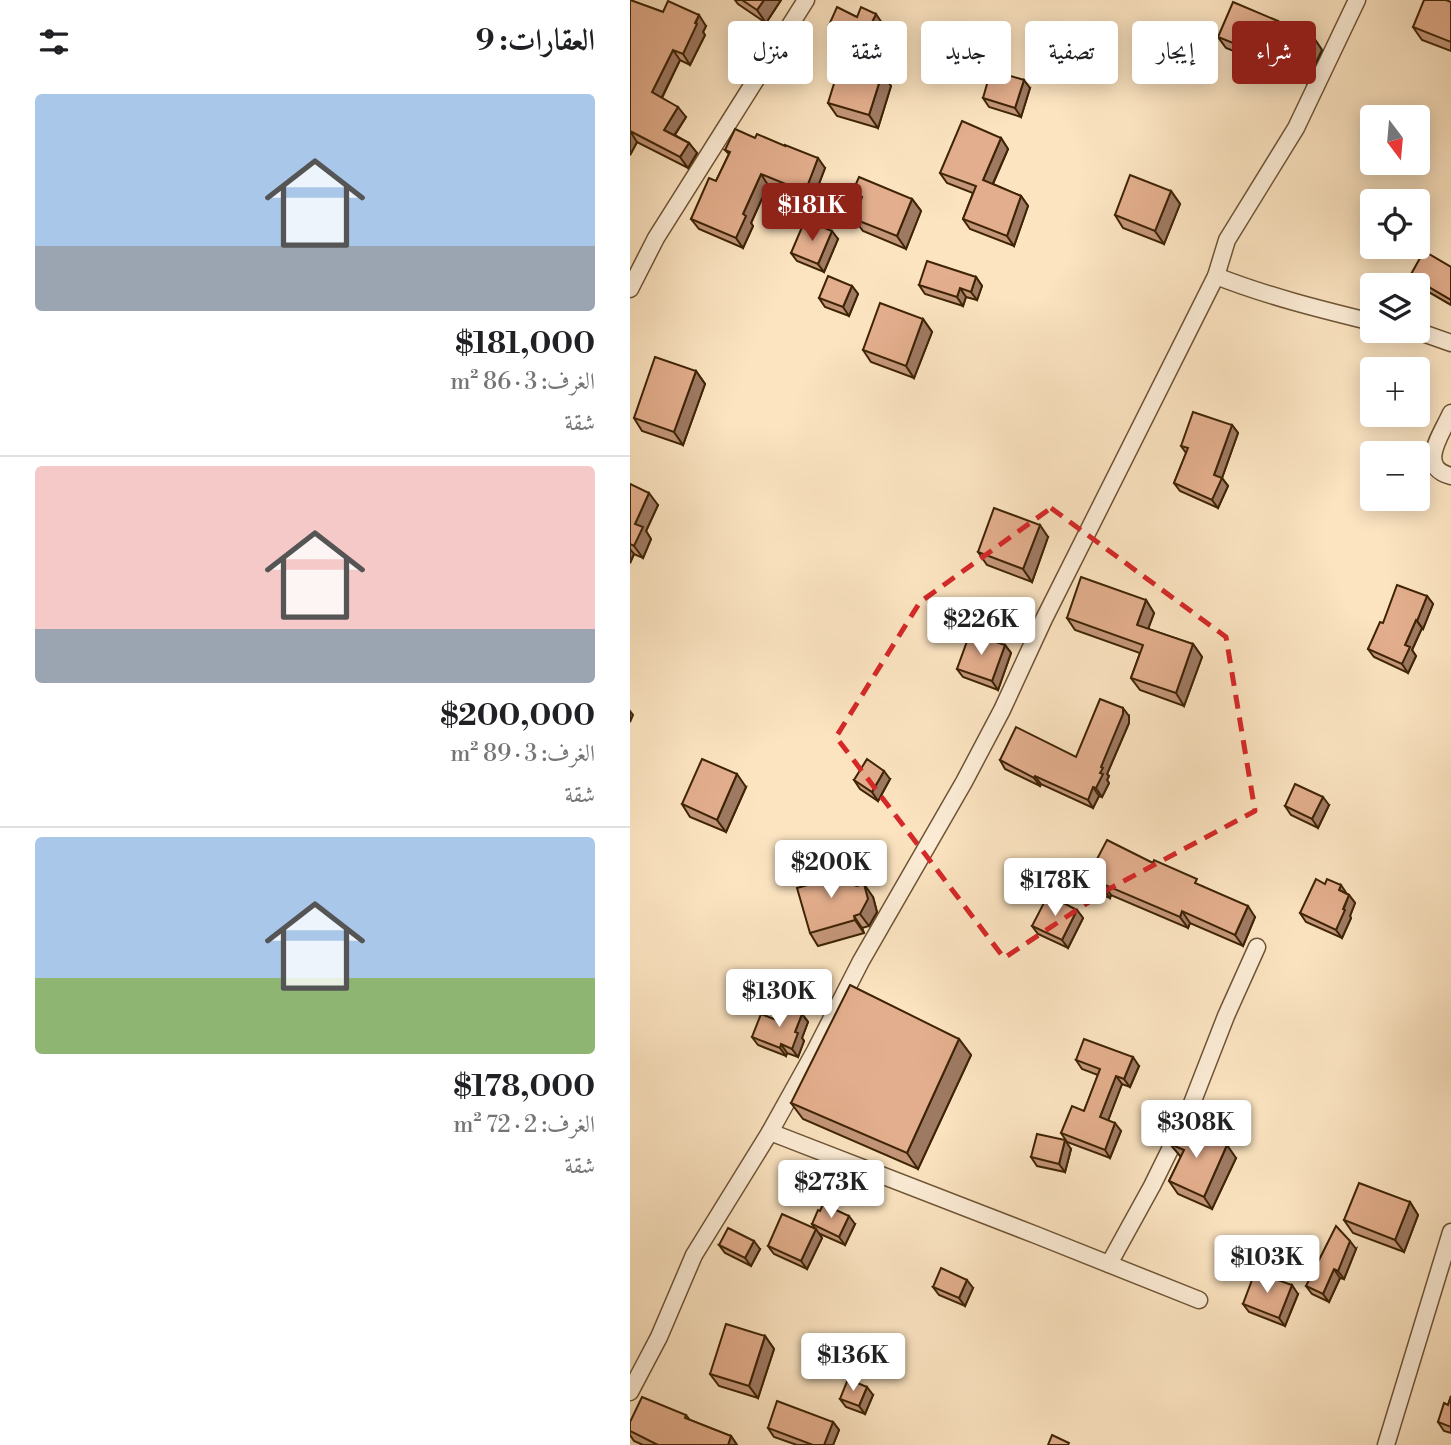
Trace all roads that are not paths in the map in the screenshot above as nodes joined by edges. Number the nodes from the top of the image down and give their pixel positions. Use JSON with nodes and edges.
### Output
{"nodes":[{"id":1,"x":806,"y":0,"type":"edge"},
{"id":2,"x":1357,"y":0,"type":"edge"},
{"id":3,"x":1216,"y":276,"type":"junction"},
{"id":4,"x":630,"y":289,"type":"edge"},
{"id":5,"x":1360,"y":319,"type":"edge"},
{"id":6,"x":1430,"y":336,"type":"edge"},
{"id":7,"x":1451,"y":343,"type":"edge"},
{"id":8,"x":1451,"y":413,"type":"edge"},
{"id":9,"x":1451,"y":476,"type":"edge"},
{"id":10,"x":1257,"y":947,"type":"dead end"},
{"id":11,"x":770,"y":1132,"type":"junction"},
{"id":12,"x":1451,"y":1232,"type":"edge"},
{"id":13,"x":1109,"y":1264,"type":"junction"},
{"id":14,"x":1199,"y":1300,"type":"dead end"},
{"id":15,"x":630,"y":1392,"type":"edge"},
{"id":16,"x":1386,"y":1445,"type":"edge"}],
"edges":[{"from":1,"to":4,"type":"street"},
{"from":2,"to":3,"type":"street"},
{"from":3,"to":5,"type":"street"},
{"from":3,"to":11,"type":"street"},
{"from":6,"to":7,"type":"street"},
{"from":8,"to":9,"type":"street"},
{"from":10,"to":13,"type":"street"},
{"from":11,"to":13,"type":"street"},
{"from":11,"to":15,"type":"street"},
{"from":12,"to":16,"type":"street"},
{"from":13,"to":14,"type":"street"}]}
